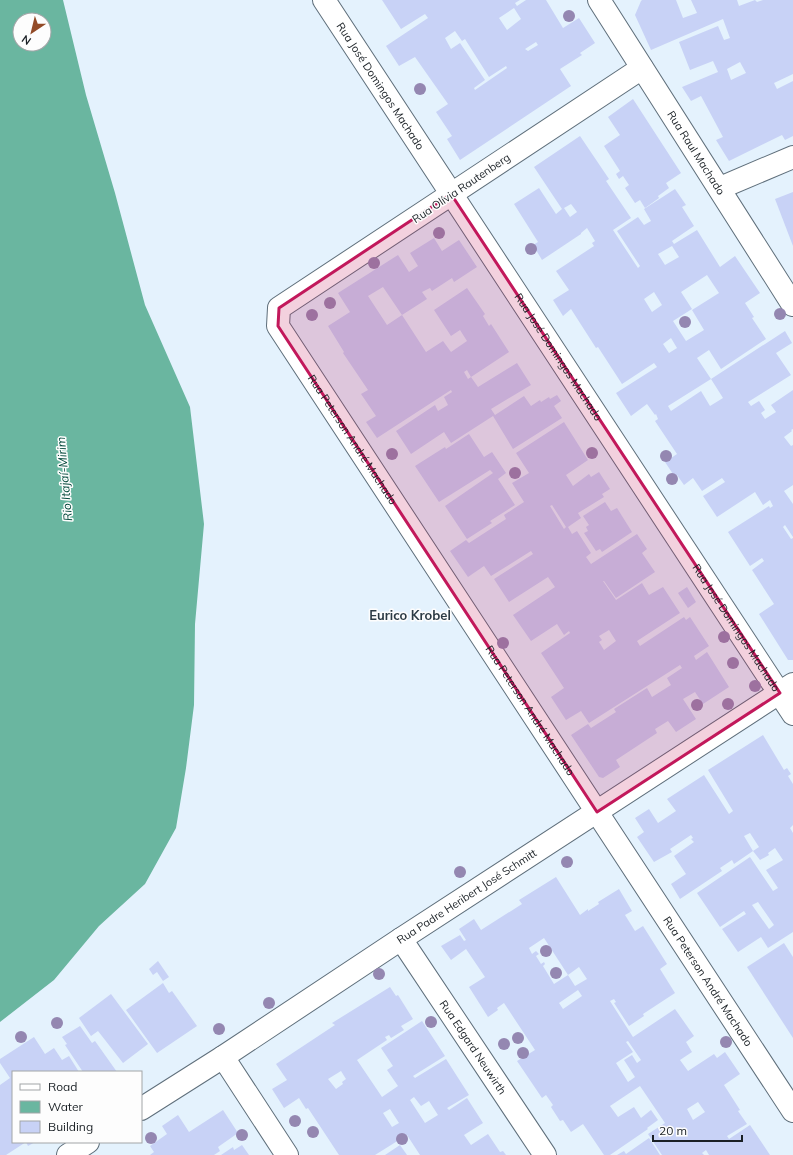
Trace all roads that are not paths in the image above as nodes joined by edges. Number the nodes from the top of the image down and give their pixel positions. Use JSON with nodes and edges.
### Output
{"nodes":[{"id":1,"x":324,"y":0,"type":"edge"},
{"id":2,"x":599,"y":0,"type":"edge"},
{"id":3,"x":642,"y":68,"type":"junction"},
{"id":4,"x":793,"y":157,"type":"edge"},
{"id":5,"x":720,"y":188,"type":"junction"},
{"id":6,"x":451,"y":194,"type":"junction"},
{"id":7,"x":793,"y":305,"type":"edge"},
{"id":8,"x":279,"y":308,"type":"joint"},
{"id":9,"x":786,"y":689,"type":"edge"},
{"id":10,"x":793,"y":714,"type":"edge"},
{"id":11,"x":597,"y":812,"type":"junction"},
{"id":12,"x":401,"y":939,"type":"junction"},
{"id":13,"x":223,"y":1057,"type":"junction"},
{"id":14,"x":142,"y":1108,"type":"edge"},
{"id":15,"x":793,"y":1111,"type":"edge"},
{"id":16,"x":86,"y":1143,"type":"edge"},
{"id":17,"x":68,"y":1155,"type":"edge"},
{"id":18,"x":287,"y":1155,"type":"edge"},
{"id":19,"x":545,"y":1155,"type":"edge"}],
"edges":[{"from":1,"to":6,"type":"street","name":"Rua José Domingos Machado"},
{"from":2,"to":3,"type":"street","name":"Rua Raul Machado"},
{"from":3,"to":5,"type":"street","name":"Rua Raul Machado"},
{"from":3,"to":6,"type":"street","name":"Rua Olívia Rautenberg"},
{"from":4,"to":5,"type":"street"},
{"from":5,"to":7,"type":"street","name":"Rua Raul Machado"},
{"from":6,"to":8,"type":"street","name":"Rua Olívia Rautenberg"},
{"from":6,"to":9,"type":"street","name":"Rua José Domingos Machado"},
{"from":8,"to":11,"type":"street","name":"Rua Peterson André Machado"},
{"from":9,"to":10,"type":"street","name":"Rua José Domingos Machado"},
{"from":9,"to":11,"type":"street","name":"Rua Padre Heribert José Schmitt"},
{"from":11,"to":12,"type":"street","name":"Rua Padre Heribert José Schmitt"},
{"from":11,"to":15,"type":"street","name":"Rua Peterson André Machado"},
{"from":12,"to":13,"type":"street","name":"Rua Padre Heribert José Schmitt"},
{"from":12,"to":19,"type":"street","name":"Rua Edgard Neuwirth"},
{"from":13,"to":14,"type":"street","name":"Rua Padre Heribert José Schmitt"},
{"from":13,"to":18,"type":"street"},
{"from":16,"to":17,"type":"street"}]}
